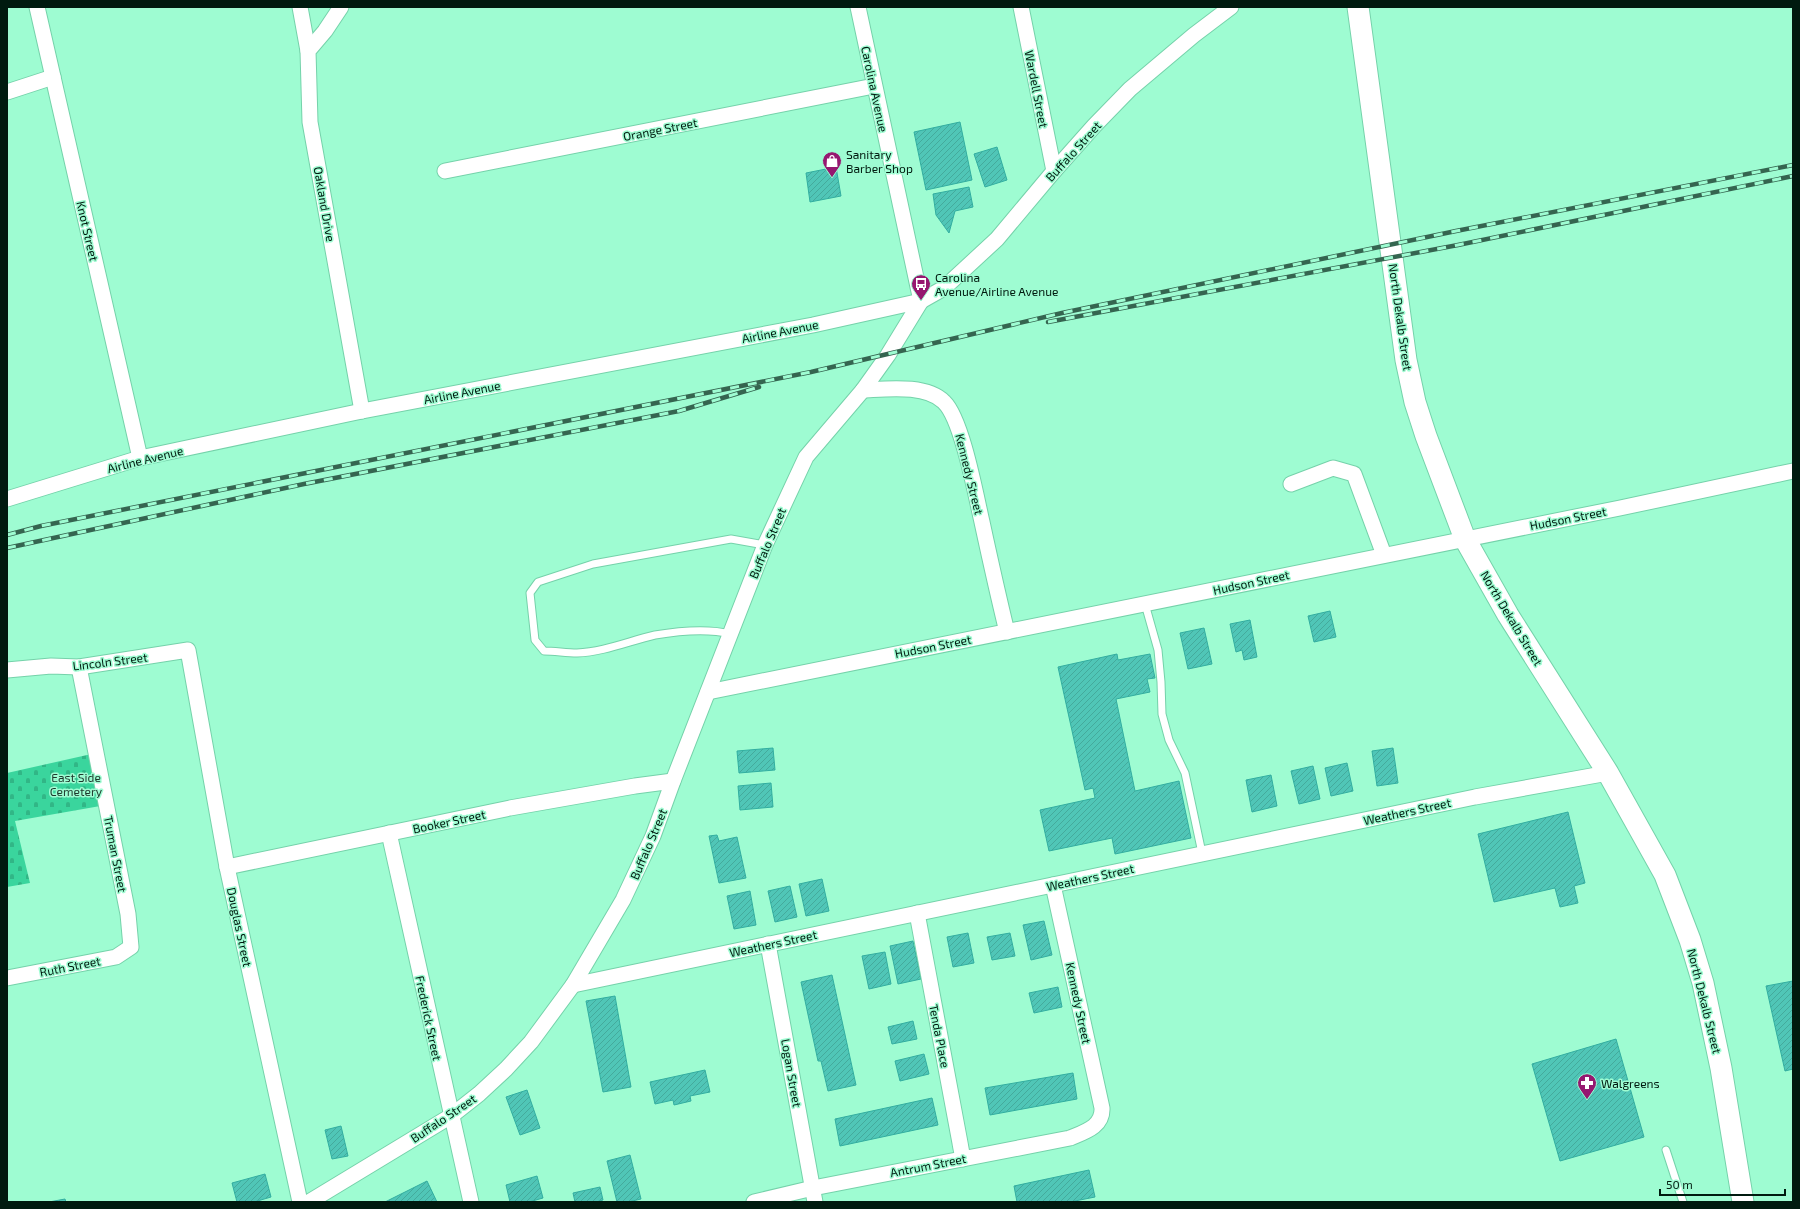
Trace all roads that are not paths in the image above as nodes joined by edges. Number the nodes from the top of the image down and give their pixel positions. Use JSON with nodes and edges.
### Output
{"nodes":[{"id":1,"x":37,"y":7,"type":"edge"},
{"id":2,"x":300,"y":7,"type":"edge"},
{"id":3,"x":341,"y":7,"type":"edge"},
{"id":4,"x":858,"y":7,"type":"edge"},
{"id":5,"x":1021,"y":7,"type":"edge"},
{"id":6,"x":1231,"y":7,"type":"edge"},
{"id":7,"x":1358,"y":7,"type":"edge"},
{"id":8,"x":308,"y":51,"type":"junction"},
{"id":9,"x":53,"y":77,"type":"junction"},
{"id":10,"x":874,"y":86,"type":"junction"},
{"id":11,"x":7,"y":92,"type":"edge"},
{"id":12,"x":445,"y":171,"type":"dead end"},
{"id":13,"x":1054,"y":171,"type":"junction"},
{"id":14,"x":921,"y":301,"type":"junction"},
{"id":15,"x":863,"y":390,"type":"junction"},
{"id":16,"x":362,"y":411,"type":"junction"},
{"id":17,"x":140,"y":458,"type":"junction"},
{"id":18,"x":1793,"y":471,"type":"edge"},
{"id":19,"x":1291,"y":484,"type":"dead end"},
{"id":20,"x":7,"y":499,"type":"edge"},
{"id":21,"x":1465,"y":539,"type":"junction"},
{"id":22,"x":765,"y":545,"type":"junction"},
{"id":23,"x":1384,"y":555,"type":"junction"},
{"id":24,"x":1145,"y":604,"type":"junction"},
{"id":25,"x":1006,"y":632,"type":"junction"},
{"id":26,"x":731,"y":634,"type":"junction"},
{"id":27,"x":188,"y":650,"type":"joint"},
{"id":28,"x":79,"y":667,"type":"junction"},
{"id":29,"x":7,"y":670,"type":"edge"},
{"id":30,"x":708,"y":692,"type":"junction"},
{"id":31,"x":1608,"y":772,"type":"junction"},
{"id":32,"x":673,"y":781,"type":"junction"},
{"id":33,"x":389,"y":833,"type":"junction"},
{"id":34,"x":1202,"y":853,"type":"junction"},
{"id":35,"x":227,"y":867,"type":"junction"},
{"id":36,"x":1053,"y":885,"type":"junction"},
{"id":37,"x":916,"y":913,"type":"junction"},
{"id":38,"x":768,"y":944,"type":"junction"},
{"id":39,"x":131,"y":947,"type":"joint"},
{"id":40,"x":7,"y":978,"type":"edge"},
{"id":41,"x":573,"y":985,"type":"junction"},
{"id":42,"x":451,"y":1116,"type":"junction"},
{"id":43,"x":1099,"y":1122,"type":"joint"},
{"id":44,"x":1666,"y":1150,"type":"dead end"},
{"id":45,"x":963,"y":1159,"type":"junction"},
{"id":46,"x":814,"y":1195,"type":"edge"},
{"id":47,"x":300,"y":1202,"type":"edge"},
{"id":48,"x":309,"y":1202,"type":"edge"},
{"id":49,"x":470,"y":1202,"type":"edge"},
{"id":50,"x":754,"y":1202,"type":"edge"},
{"id":51,"x":1683,"y":1202,"type":"edge"},
{"id":52,"x":1743,"y":1202,"type":"edge"}],
"edges":[{"from":1,"to":9,"type":"street","name":"Knot Street"},
{"from":2,"to":8,"type":"street","name":"Oakland Drive"},
{"from":3,"to":8,"type":"street"},
{"from":4,"to":10,"type":"street","name":"Carolina Avenue"},
{"from":5,"to":13,"type":"street","name":"Wardell Street"},
{"from":6,"to":13,"type":"street","name":"Buffalo Street"},
{"from":7,"to":21,"type":"main road","name":"North Dekalb Street"},
{"from":8,"to":16,"type":"street","name":"Oakland Drive"},
{"from":9,"to":11,"type":"street"},
{"from":9,"to":17,"type":"street","name":"Knot Street"},
{"from":10,"to":12,"type":"street","name":"Orange Street"},
{"from":10,"to":14,"type":"street","name":"Carolina Avenue"},
{"from":13,"to":14,"type":"street","name":"Buffalo Street"},
{"from":14,"to":15,"type":"street"},
{"from":14,"to":16,"type":"street","name":"Airline Avenue"},
{"from":15,"to":22,"type":"street","name":"Buffalo Street"},
{"from":15,"to":25,"type":"street","name":"Kennedy Street"},
{"from":16,"to":17,"type":"street","name":"Airline Avenue"},
{"from":17,"to":20,"type":"street","name":"Airline Avenue"},
{"from":18,"to":21,"type":"street","name":"Hudson Street"},
{"from":19,"to":23,"type":"street"},
{"from":21,"to":23,"type":"street","name":"Hudson Street"},
{"from":21,"to":31,"type":"main road","name":"North Dekalb Street"},
{"from":22,"to":26,"type":"street","name":"Buffalo Street"},
{"from":22,"to":26,"type":"lane"},
{"from":23,"to":24,"type":"street","name":"Hudson Street"},
{"from":24,"to":25,"type":"street","name":"Hudson Street"},
{"from":24,"to":34,"type":"lane"},
{"from":25,"to":30,"type":"street","name":"Hudson Street"},
{"from":26,"to":30,"type":"street","name":"Buffalo Street"},
{"from":27,"to":28,"type":"street","name":"Lincoln Street"},
{"from":27,"to":35,"type":"street","name":"Douglas Street"},
{"from":28,"to":29,"type":"street","name":"Lincoln Street"},
{"from":28,"to":39,"type":"street","name":"Truman Street"},
{"from":30,"to":32,"type":"street","name":"Buffalo Street"},
{"from":31,"to":34,"type":"street","name":"Weathers Street"},
{"from":31,"to":52,"type":"main road","name":"North Dekalb Street"},
{"from":32,"to":33,"type":"street","name":"Booker Street"},
{"from":32,"to":41,"type":"street","name":"Buffalo Street"},
{"from":33,"to":35,"type":"street","name":"Booker Street"},
{"from":33,"to":42,"type":"street","name":"Frederick Street"},
{"from":34,"to":36,"type":"street","name":"Weathers Street"},
{"from":35,"to":47,"type":"street","name":"Douglas Street"},
{"from":36,"to":37,"type":"street","name":"Weathers Street"},
{"from":36,"to":43,"type":"street","name":"Kennedy Street"},
{"from":37,"to":38,"type":"street","name":"Weathers Street"},
{"from":37,"to":45,"type":"street","name":"Tenda Place"},
{"from":38,"to":41,"type":"street","name":"Weathers Street"},
{"from":38,"to":46,"type":"street","name":"Logan Street"},
{"from":39,"to":40,"type":"street","name":"Ruth Street"},
{"from":41,"to":42,"type":"street","name":"Buffalo Street"},
{"from":42,"to":48,"type":"street","name":"Buffalo Street"},
{"from":42,"to":49,"type":"street","name":"Frederick Street"},
{"from":43,"to":45,"type":"street","name":"Antrum Street"},
{"from":44,"to":51,"type":"lane"},
{"from":45,"to":46,"type":"street","name":"Antrum Street"},
{"from":46,"to":50,"type":"street","name":"Antrum Street"}]}
